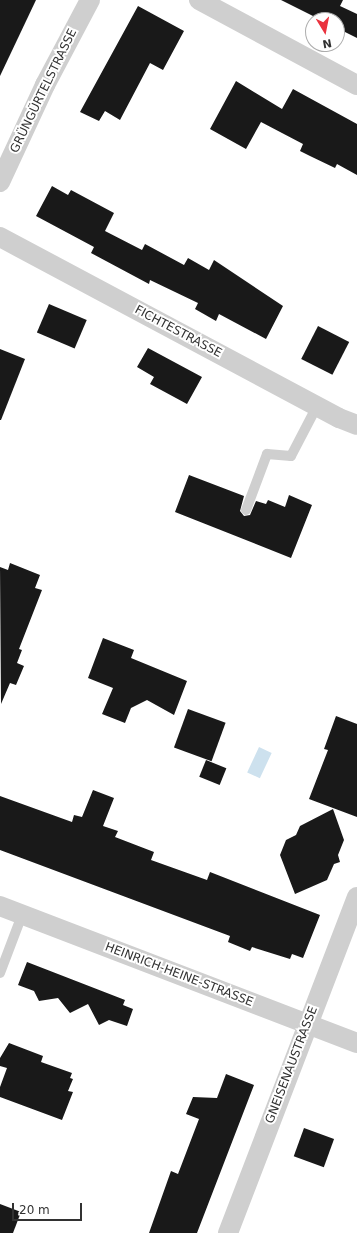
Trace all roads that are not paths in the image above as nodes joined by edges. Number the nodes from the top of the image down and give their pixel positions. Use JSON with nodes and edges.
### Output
{"nodes":[{"id":1,"x":90,"y":0,"type":"edge"},
{"id":2,"x":199,"y":0,"type":"edge"},
{"id":3,"x":357,"y":85,"type":"edge"},
{"id":4,"x":0,"y":182,"type":"edge"},
{"id":5,"x":0,"y":237,"type":"edge"},
{"id":6,"x":317,"y":406,"type":"junction"},
{"id":7,"x":357,"y":424,"type":"edge"},
{"id":8,"x":246,"y":510,"type":"dead end"},
{"id":9,"x":357,"y":897,"type":"edge"},
{"id":10,"x":0,"y":906,"type":"edge"},
{"id":11,"x":22,"y":915,"type":"junction"},
{"id":12,"x":0,"y":973,"type":"edge"},
{"id":13,"x":308,"y":1024,"type":"junction"},
{"id":14,"x":357,"y":1043,"type":"edge"},
{"id":15,"x":228,"y":1233,"type":"edge"}],
"edges":[{"from":1,"to":4,"type":"street","name":"GRÜNGÜRTELSTRASSE"},
{"from":2,"to":3,"type":"street"},
{"from":5,"to":6,"type":"street","name":"FICHTESTRASSE"},
{"from":6,"to":7,"type":"street","name":"FICHTESTRASSE"},
{"from":6,"to":8,"type":"lane"},
{"from":9,"to":13,"type":"street","name":"GNEISENAUSTRASSE"},
{"from":10,"to":11,"type":"street","name":"HEINRICH-HEINE-STRASSE"},
{"from":11,"to":12,"type":"lane"},
{"from":11,"to":13,"type":"street","name":"HEINRICH-HEINE-STRASSE"},
{"from":13,"to":14,"type":"street","name":"HEINRICH-HEINE-STRASSE"},
{"from":13,"to":15,"type":"street","name":"GNEISENAUSTRASSE"}]}
